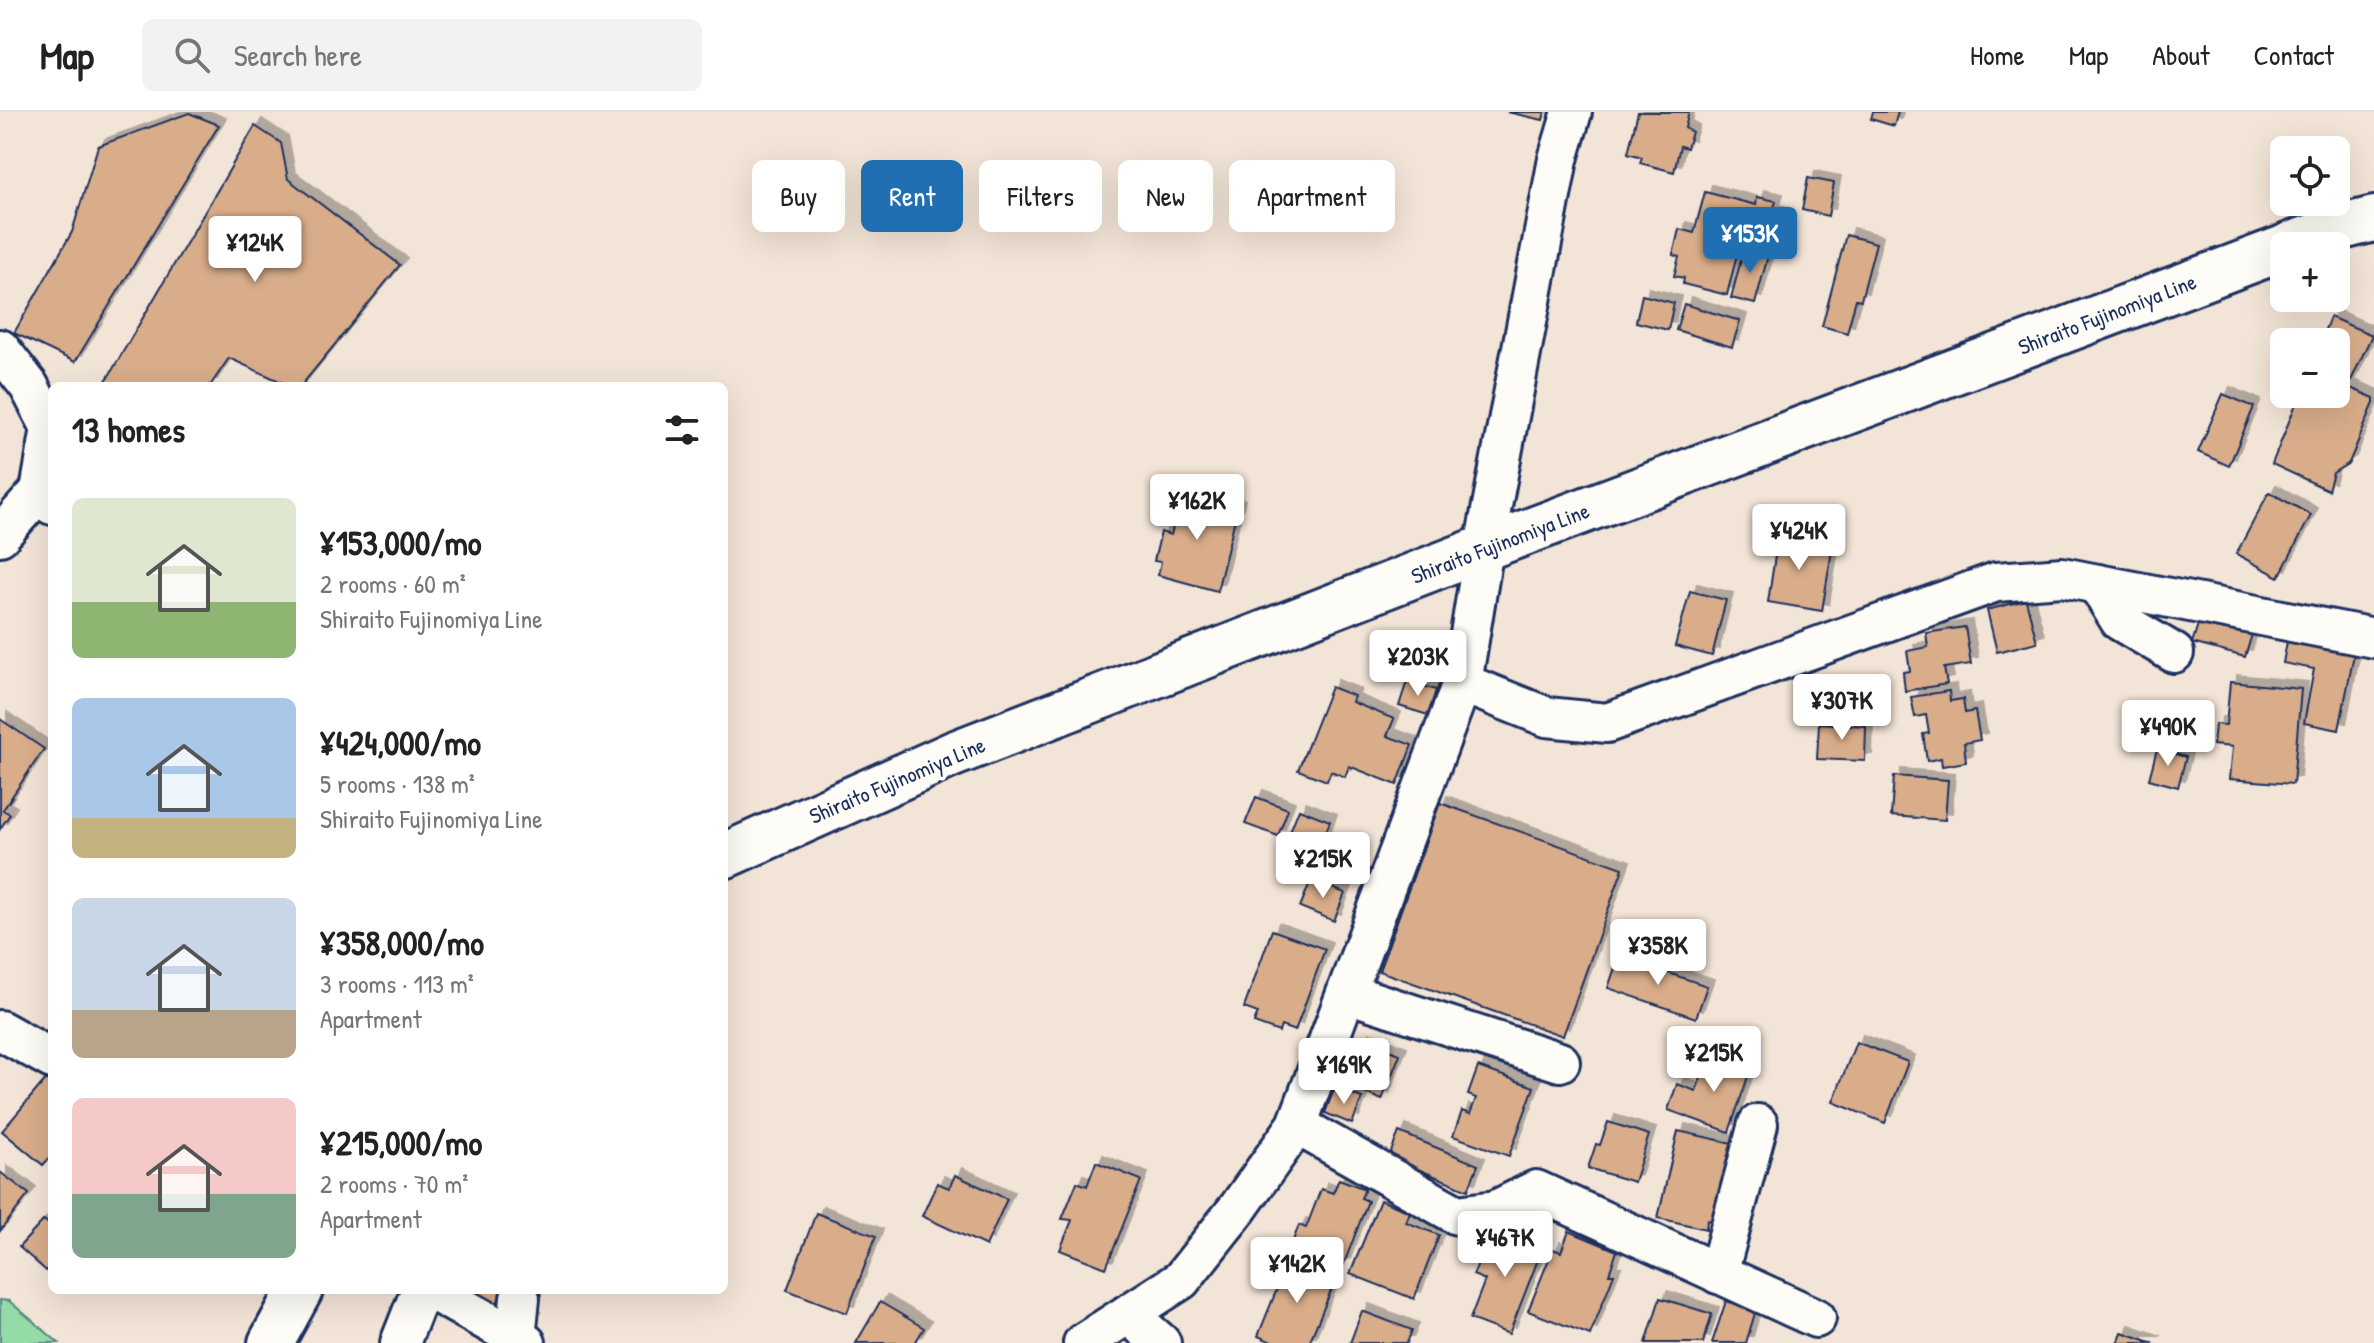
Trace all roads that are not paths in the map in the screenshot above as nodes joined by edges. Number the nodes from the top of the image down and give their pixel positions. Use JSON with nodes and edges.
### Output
{"nodes":[{"id":1,"x":1572,"y":112,"type":"edge"},
{"id":2,"x":2374,"y":219,"type":"edge"},
{"id":3,"x":2326,"y":232,"type":"edge"},
{"id":4,"x":2270,"y":253,"type":"edge"},
{"id":5,"x":0,"y":349,"type":"edge"},
{"id":6,"x":48,"y":422,"type":"edge"},
{"id":7,"x":48,"y":470,"type":"edge"},
{"id":8,"x":46,"y":498,"type":"edge"},
{"id":9,"x":0,"y":536,"type":"edge"},
{"id":10,"x":1484,"y":548,"type":"junction"},
{"id":11,"x":2097,"y":584,"type":"junction"},
{"id":12,"x":2374,"y":638,"type":"edge"},
{"id":13,"x":2174,"y":653,"type":"dead end"},
{"id":14,"x":1462,"y":683,"type":"junction"},
{"id":15,"x":728,"y":853,"type":"edge"},
{"id":16,"x":1347,"y":993,"type":"junction"},
{"id":17,"x":0,"y":1030,"type":"edge"},
{"id":18,"x":48,"y":1057,"type":"edge"},
{"id":19,"x":1560,"y":1062,"type":"dead end"},
{"id":20,"x":1758,"y":1124,"type":"dead end"},
{"id":21,"x":1297,"y":1125,"type":"junction"},
{"id":22,"x":1718,"y":1274,"type":"junction"},
{"id":23,"x":298,"y":1294,"type":"edge"},
{"id":24,"x":419,"y":1294,"type":"edge"},
{"id":25,"x":438,"y":1294,"type":"edge"},
{"id":26,"x":520,"y":1298,"type":"dead end"},
{"id":27,"x":1128,"y":1314,"type":"junction"},
{"id":28,"x":1816,"y":1318,"type":"dead end"},
{"id":29,"x":521,"y":1340,"type":"edge"},
{"id":30,"x":271,"y":1343,"type":"edge"},
{"id":31,"x":400,"y":1343,"type":"edge"},
{"id":32,"x":1083,"y":1343,"type":"edge"},
{"id":33,"x":1161,"y":1343,"type":"edge"}],
"edges":[{"from":1,"to":10,"type":"street"},
{"from":2,"to":3,"type":"main road","name":"Shiraito Fujinomiya Line"},
{"from":4,"to":10,"type":"main road","name":"Shiraito Fujinomiya Line"},
{"from":5,"to":6,"type":"street"},
{"from":7,"to":8,"type":"street"},
{"from":8,"to":9,"type":"street"},
{"from":10,"to":14,"type":"street"},
{"from":10,"to":15,"type":"main road","name":"Shiraito Fujinomiya Line"},
{"from":11,"to":12,"type":"street"},
{"from":11,"to":13,"type":"street"},
{"from":11,"to":14,"type":"street"},
{"from":14,"to":16,"type":"street"},
{"from":16,"to":19,"type":"street"},
{"from":16,"to":21,"type":"street"},
{"from":17,"to":18,"type":"street"},
{"from":20,"to":22,"type":"street"},
{"from":21,"to":22,"type":"street"},
{"from":21,"to":27,"type":"street"},
{"from":22,"to":28,"type":"street"},
{"from":23,"to":30,"type":"main road"},
{"from":24,"to":31,"type":"street"},
{"from":25,"to":29,"type":"street"},
{"from":26,"to":29,"type":"street"},
{"from":27,"to":32,"type":"street"},
{"from":27,"to":33,"type":"street"}]}
